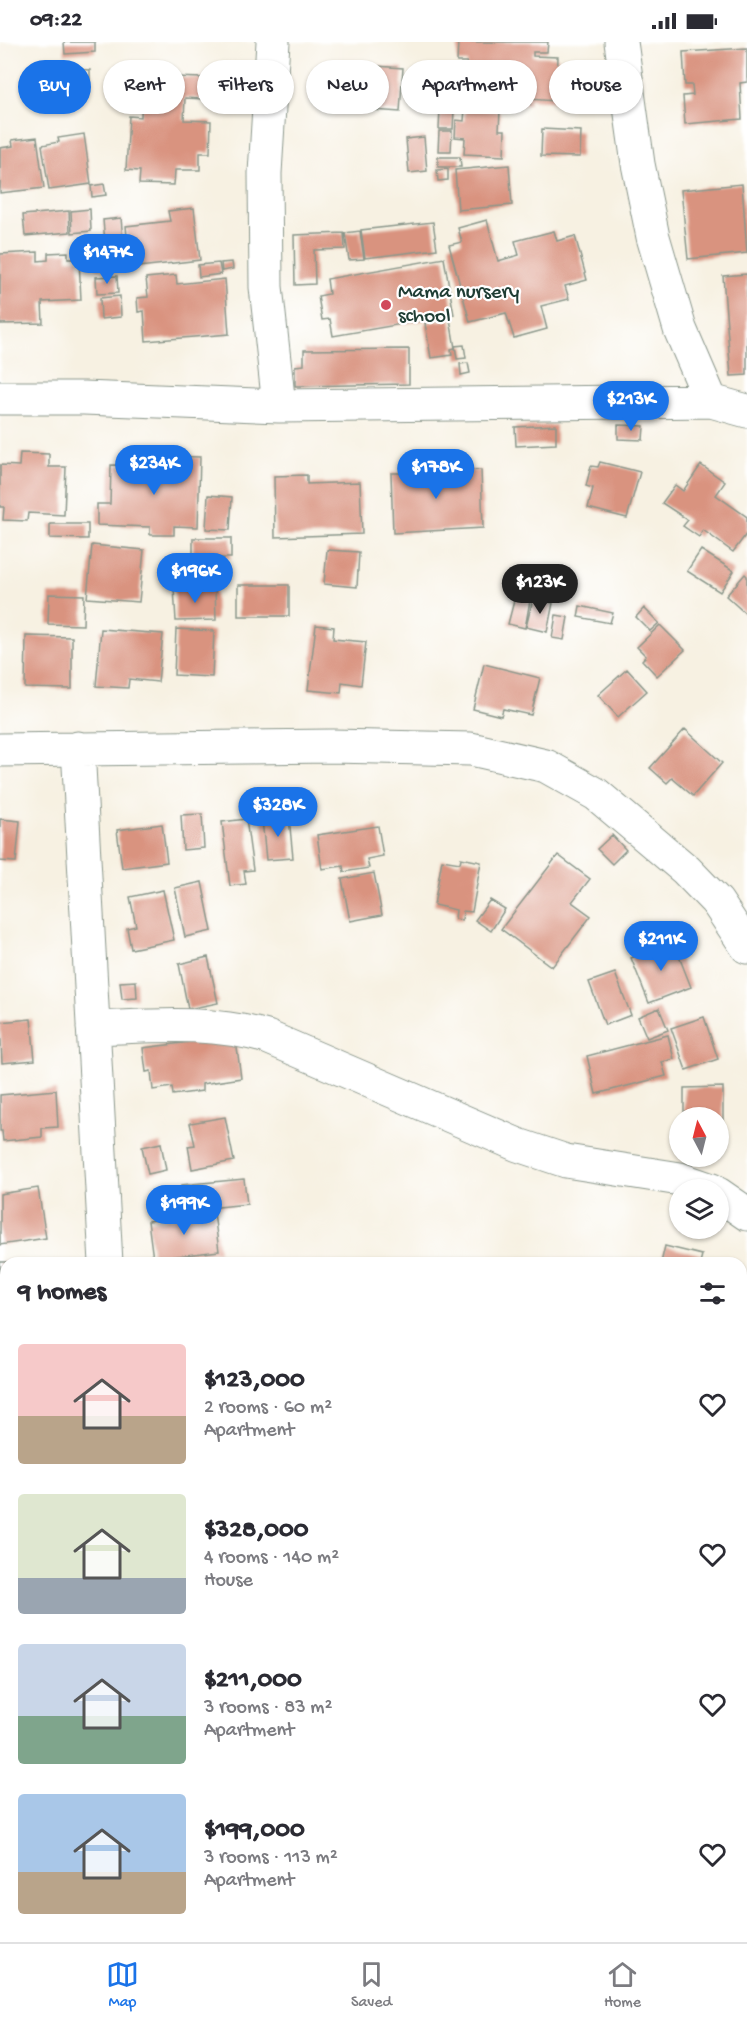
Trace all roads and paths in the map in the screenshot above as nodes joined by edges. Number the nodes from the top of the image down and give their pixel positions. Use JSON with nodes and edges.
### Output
{"nodes":[{"id":1,"x":273,"y":42,"type":"edge"},
{"id":2,"x":621,"y":42,"type":"edge"},
{"id":3,"x":0,"y":398,"type":"edge"},
{"id":4,"x":711,"y":401,"type":"junction"},
{"id":5,"x":279,"y":406,"type":"junction"},
{"id":6,"x":747,"y":411,"type":"edge"},
{"id":7,"x":78,"y":748,"type":"junction"},
{"id":8,"x":0,"y":750,"type":"edge"},
{"id":9,"x":747,"y":947,"type":"edge"},
{"id":10,"x":93,"y":1028,"type":"junction"},
{"id":11,"x":680,"y":1179,"type":"edge"},
{"id":12,"x":729,"y":1202,"type":"edge"},
{"id":13,"x":747,"y":1214,"type":"edge"},
{"id":14,"x":106,"y":1257,"type":"edge"}],
"edges":[{"from":1,"to":5,"type":"street"},
{"from":2,"to":4,"type":"street"},
{"from":3,"to":5,"type":"street"},
{"from":4,"to":5,"type":"street"},
{"from":4,"to":6,"type":"street"},
{"from":7,"to":8,"type":"street"},
{"from":7,"to":9,"type":"street"},
{"from":7,"to":10,"type":"street"},
{"from":10,"to":11,"type":"street"},
{"from":10,"to":14,"type":"street"},
{"from":12,"to":13,"type":"street"}]}
